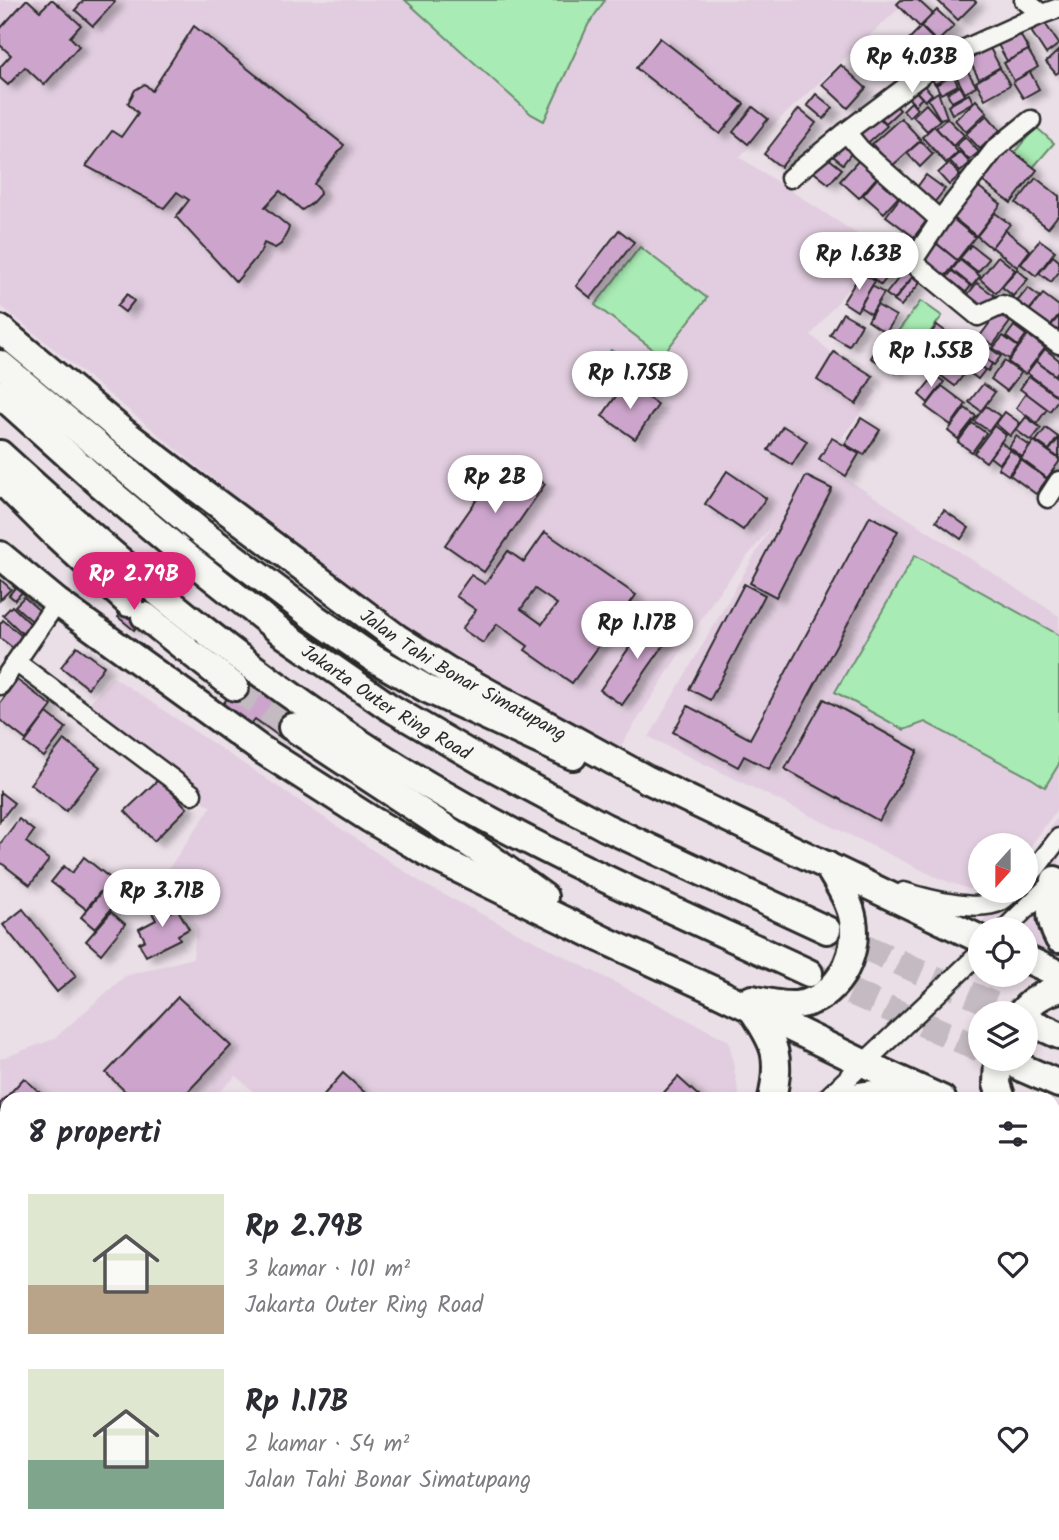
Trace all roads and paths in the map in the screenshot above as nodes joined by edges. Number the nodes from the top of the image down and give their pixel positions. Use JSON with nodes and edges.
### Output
{"nodes":[{"id":1,"x":1024,"y":0,"type":"edge"},
{"id":2,"x":1050,"y":11,"type":"edge"},
{"id":3,"x":1031,"y":120,"type":"dead end"},
{"id":4,"x":846,"y":132,"type":"junction"},
{"id":5,"x":790,"y":178,"type":"dead end"},
{"id":6,"x":940,"y":220,"type":"junction"},
{"id":7,"x":0,"y":329,"type":"edge"},
{"id":8,"x":1059,"y":344,"type":"edge"},
{"id":9,"x":0,"y":364,"type":"edge"},
{"id":10,"x":0,"y":394,"type":"edge"},
{"id":11,"x":0,"y":454,"type":"edge"},
{"id":12,"x":0,"y":478,"type":"edge"},
{"id":13,"x":1059,"y":481,"type":"edge"},
{"id":14,"x":1048,"y":498,"type":"dead end"},
{"id":15,"x":0,"y":555,"type":"edge"},
{"id":16,"x":57,"y":602,"type":"junction"},
{"id":17,"x":16,"y":662,"type":"junction"},
{"id":18,"x":0,"y":685,"type":"edge"},
{"id":19,"x":235,"y":687,"type":"tunnel mouth"},
{"id":20,"x":292,"y":727,"type":"tunnel mouth"},
{"id":21,"x":646,"y":779,"type":"junction"},
{"id":22,"x":192,"y":794,"type":"dead end"},
{"id":23,"x":1059,"y":838,"type":"edge"},
{"id":24,"x":827,"y":865,"type":"junction"},
{"id":25,"x":1038,"y":865,"type":"edge"},
{"id":26,"x":853,"y":877,"type":"junction"},
{"id":27,"x":1057,"y":877,"type":"edge"},
{"id":28,"x":993,"y":903,"type":"edge"},
{"id":29,"x":1017,"y":917,"type":"edge"},
{"id":30,"x":827,"y":930,"type":"tunnel mouth"},
{"id":31,"x":968,"y":933,"type":"edge"},
{"id":32,"x":602,"y":939,"type":"junction"},
{"id":33,"x":1059,"y":939,"type":"edge"},
{"id":34,"x":968,"y":964,"type":"edge"},
{"id":35,"x":1038,"y":964,"type":"edge"},
{"id":36,"x":808,"y":973,"type":"tunnel mouth"},
{"id":37,"x":1059,"y":974,"type":"edge"},
{"id":38,"x":711,"y":989,"type":"junction"},
{"id":39,"x":1059,"y":989,"type":"edge"},
{"id":40,"x":752,"y":1009,"type":"junction"},
{"id":41,"x":1039,"y":1024,"type":"edge"},
{"id":42,"x":863,"y":1063,"type":"junction"},
{"id":43,"x":1004,"y":1071,"type":"edge"},
{"id":44,"x":1028,"y":1071,"type":"edge"},
{"id":45,"x":1059,"y":1084,"type":"edge"},
{"id":46,"x":774,"y":1092,"type":"edge"},
{"id":47,"x":833,"y":1092,"type":"edge"},
{"id":48,"x":927,"y":1092,"type":"edge"},
{"id":49,"x":1000,"y":1092,"type":"edge"}],
"edges":[{"from":1,"to":2,"type":"street"},
{"from":2,"to":4,"type":"street"},
{"from":3,"to":6,"type":"street"},
{"from":4,"to":5,"type":"street"},
{"from":4,"to":6,"type":"street"},
{"from":6,"to":8,"type":"street"},
{"from":7,"to":21,"type":"highway","name":"Jalan Tahi Bonar Simatupang"},
{"from":9,"to":21,"type":"highway"},
{"from":10,"to":30,"type":"highway","name":"Jakarta Outer Ring Road"},
{"from":11,"to":36,"type":"highway"},
{"from":12,"to":19,"type":"highway"},
{"from":13,"to":14,"type":"street"},
{"from":15,"to":16,"type":"highway"},
{"from":16,"to":17,"type":"street"},
{"from":16,"to":32,"type":"highway"},
{"from":17,"to":18,"type":"street"},
{"from":17,"to":22,"type":"street"},
{"from":20,"to":32,"type":"highway"},
{"from":21,"to":24,"type":"highway","name":"Jalan Tahi Bonar Simatupang"},
{"from":23,"to":25,"type":"street"},
{"from":24,"to":26,"type":"highway","name":"Jalan Tahi Bonar Simatupang"},
{"from":24,"to":38,"type":"highway"},
{"from":26,"to":28,"type":"street"},
{"from":26,"to":31,"type":"highway","name":"Jalan Tahi Bonar Simatupang"},
{"from":27,"to":29,"type":"street"},
{"from":27,"to":33,"type":"highway"},
{"from":32,"to":38,"type":"highway"},
{"from":34,"to":42,"type":"street"},
{"from":35,"to":37,"type":"highway"},
{"from":38,"to":40,"type":"highway"},
{"from":39,"to":41,"type":"highway"},
{"from":40,"to":42,"type":"highway"},
{"from":40,"to":46,"type":"highway"},
{"from":42,"to":47,"type":"street"},
{"from":42,"to":48,"type":"highway"},
{"from":43,"to":49,"type":"highway"},
{"from":44,"to":45,"type":"highway"}]}
